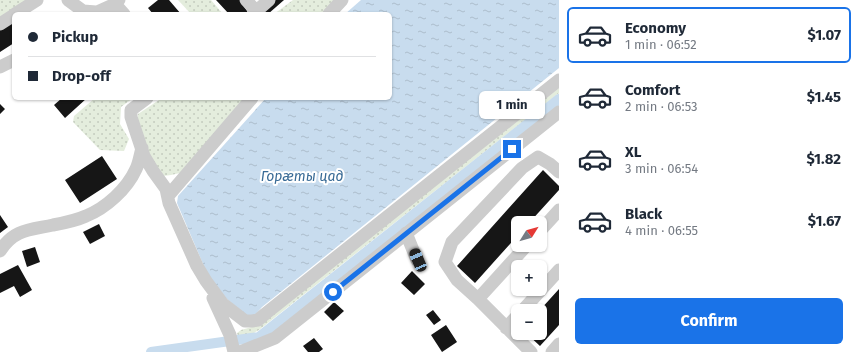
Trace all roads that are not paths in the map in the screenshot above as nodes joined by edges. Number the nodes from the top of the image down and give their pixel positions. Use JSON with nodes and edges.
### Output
{"nodes":[{"id":1,"x":37,"y":0,"type":"edge"},
{"id":2,"x":68,"y":0,"type":"edge"},
{"id":3,"x":246,"y":0,"type":"edge"},
{"id":4,"x":269,"y":0,"type":"edge"},
{"id":5,"x":342,"y":0,"type":"edge"},
{"id":6,"x":117,"y":2,"type":"edge"},
{"id":7,"x":18,"y":12,"type":"edge"},
{"id":8,"x":88,"y":12,"type":"edge"},
{"id":9,"x":96,"y":12,"type":"edge"},
{"id":10,"x":123,"y":12,"type":"edge"},
{"id":11,"x":254,"y":12,"type":"edge"},
{"id":12,"x":256,"y":12,"type":"edge"},
{"id":13,"x":331,"y":12,"type":"edge"},
{"id":14,"x":12,"y":16,"type":"edge"},
{"id":15,"x":0,"y":24,"type":"edge"},
{"id":16,"x":12,"y":61,"type":"edge"},
{"id":17,"x":0,"y":67,"type":"edge"},
{"id":18,"x":559,"y":80,"type":"edge"},
{"id":19,"x":144,"y":100,"type":"edge"},
{"id":20,"x":250,"y":100,"type":"edge"},
{"id":21,"x":559,"y":112,"type":"edge"},
{"id":22,"x":142,"y":148,"type":"junction"},
{"id":23,"x":559,"y":172,"type":"edge"},
{"id":24,"x":168,"y":196,"type":"junction"},
{"id":25,"x":559,"y":210,"type":"edge"},
{"id":26,"x":547,"y":223,"type":"edge"},
{"id":27,"x":406,"y":233,"type":"junction"},
{"id":28,"x":0,"y":251,"type":"edge"},
{"id":29,"x":521,"y":252,"type":"edge"},
{"id":30,"x":418,"y":260,"type":"dead end"},
{"id":31,"x":559,"y":270,"type":"edge"},
{"id":32,"x":206,"y":281,"type":"junction"},
{"id":33,"x":478,"y":299,"type":"junction"},
{"id":34,"x":528,"y":304,"type":"edge"},
{"id":35,"x":511,"y":323,"type":"edge"},
{"id":36,"x":506,"y":328,"type":"junction"},
{"id":37,"x":559,"y":344,"type":"edge"},
{"id":38,"x":234,"y":352,"type":"edge"},
{"id":39,"x":240,"y":352,"type":"edge"},
{"id":40,"x":531,"y":352,"type":"edge"},
{"id":41,"x":552,"y":352,"type":"edge"}],
"edges":[{"from":1,"to":7,"type":"street"},
{"from":2,"to":8,"type":"street"},
{"from":3,"to":11,"type":"street"},
{"from":4,"to":12,"type":"street"},
{"from":5,"to":13,"type":"street"},
{"from":6,"to":9,"type":"street"},
{"from":6,"to":10,"type":"street"},
{"from":14,"to":15,"type":"street"},
{"from":16,"to":17,"type":"street"},
{"from":18,"to":32,"type":"street"},
{"from":19,"to":22,"type":"street"},
{"from":20,"to":24,"type":"street"},
{"from":21,"to":27,"type":"street"},
{"from":22,"to":24,"type":"street"},
{"from":22,"to":28,"type":"street"},
{"from":23,"to":33,"type":"street"},
{"from":24,"to":32,"type":"street"},
{"from":25,"to":26,"type":"street"},
{"from":27,"to":30,"type":"street"},
{"from":27,"to":39,"type":"street"},
{"from":29,"to":33,"type":"street"},
{"from":31,"to":34,"type":"street"},
{"from":32,"to":38,"type":"street"},
{"from":33,"to":36,"type":"street"},
{"from":35,"to":36,"type":"street"},
{"from":36,"to":40,"type":"street"},
{"from":37,"to":41,"type":"street"}]}
